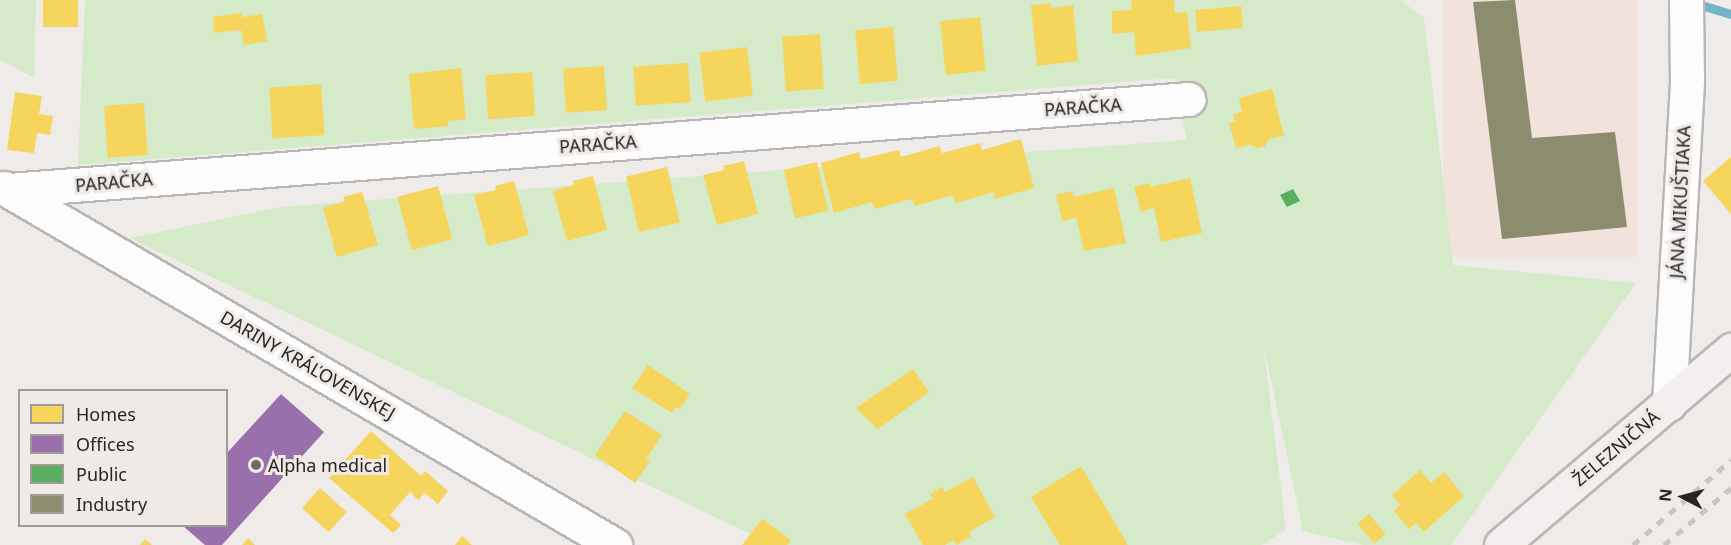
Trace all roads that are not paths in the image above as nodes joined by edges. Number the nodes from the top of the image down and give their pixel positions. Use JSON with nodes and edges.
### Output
{"nodes":[{"id":1,"x":1685,"y":12,"type":"edge"},
{"id":2,"x":1188,"y":99,"type":"dead end"},
{"id":3,"x":4,"y":188,"type":"edge"},
{"id":4,"x":1731,"y":350,"type":"edge"},
{"id":5,"x":1669,"y":404,"type":"junction"},
{"id":6,"x":615,"y":545,"type":"edge"},
{"id":7,"x":1501,"y":545,"type":"edge"}],
"edges":[{"from":1,"to":5,"type":"street","name":"JÁNA MIKUŠTIAKA"},
{"from":2,"to":3,"type":"street","name":"PARAČKA"},
{"from":3,"to":6,"type":"street","name":"DARINY KRÁĽOVENSKEJ"},
{"from":4,"to":5,"type":"street","name":"ŽELEZNIČNÁ"},
{"from":5,"to":7,"type":"street","name":"ŽELEZNIČNÁ"}]}
